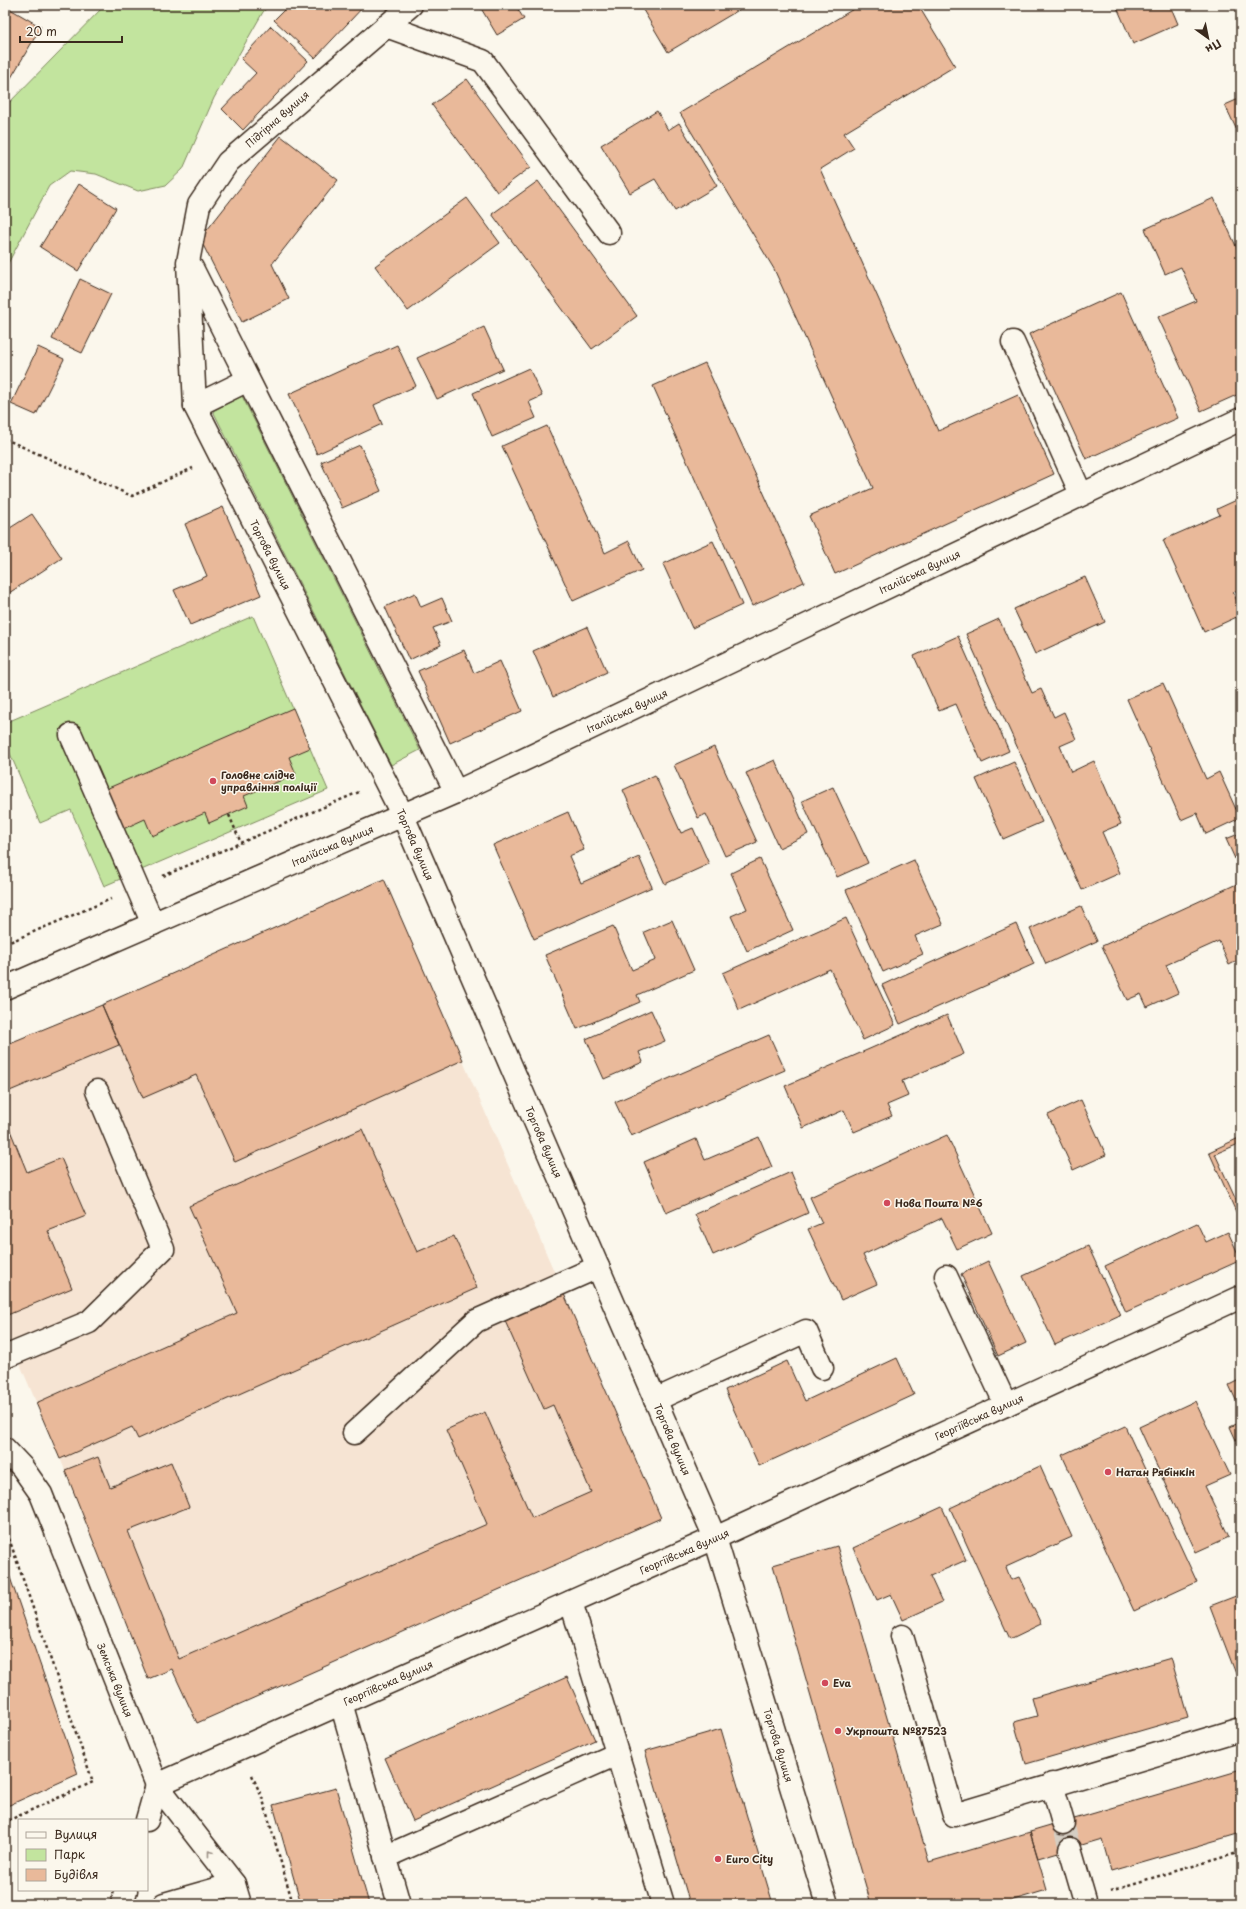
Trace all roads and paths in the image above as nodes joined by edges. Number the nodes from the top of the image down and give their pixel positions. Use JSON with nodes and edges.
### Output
{"nodes":[{"id":1,"x":410,"y":5,"type":"edge"},
{"id":2,"x":386,"y":26,"type":"junction"},
{"id":3,"x":609,"y":232,"type":"dead end"},
{"id":4,"x":188,"y":262,"type":"junction"},
{"id":5,"x":1013,"y":342,"type":"dead end"},
{"id":6,"x":248,"y":380,"type":"junction"},
{"id":7,"x":195,"y":406,"type":"junction"},
{"id":8,"x":1241,"y":419,"type":"edge"},
{"id":9,"x":5,"y":439,"type":"edge"},
{"id":10,"x":220,"y":455,"type":"junction"},
{"id":11,"x":1081,"y":494,"type":"junction"},
{"id":12,"x":71,"y":735,"type":"dead end"},
{"id":13,"x":384,"y":781,"type":"junction"},
{"id":14,"x":456,"y":792,"type":"junction"},
{"id":15,"x":229,"y":815,"type":"dead end"},
{"id":16,"x":402,"y":816,"type":"junction"},
{"id":17,"x":241,"y":843,"type":"junction"},
{"id":18,"x":137,"y":887,"type":"junction"},
{"id":19,"x":153,"y":924,"type":"junction"},
{"id":20,"x":5,"y":944,"type":"edge"},
{"id":21,"x":5,"y":988,"type":"edge"},
{"id":22,"x":97,"y":1091,"type":"dead end"},
{"id":23,"x":598,"y":1267,"type":"junction"},
{"id":24,"x":946,"y":1276,"type":"dead end"},
{"id":25,"x":1241,"y":1297,"type":"edge"},
{"id":26,"x":5,"y":1357,"type":"edge"},
{"id":27,"x":822,"y":1368,"type":"dead end"},
{"id":28,"x":655,"y":1400,"type":"junction"},
{"id":29,"x":1006,"y":1405,"type":"junction"},
{"id":30,"x":354,"y":1433,"type":"dead end"},
{"id":31,"x":5,"y":1449,"type":"edge"},
{"id":32,"x":5,"y":1528,"type":"edge"},
{"id":33,"x":715,"y":1538,"type":"junction"},
{"id":34,"x":570,"y":1602,"type":"junction"},
{"id":35,"x":902,"y":1636,"type":"dead end"},
{"id":36,"x":341,"y":1703,"type":"junction"},
{"id":37,"x":1241,"y":1729,"type":"edge"},
{"id":38,"x":240,"y":1748,"type":"junction"},
{"id":39,"x":617,"y":1754,"type":"junction"},
{"id":40,"x":1052,"y":1784,"type":"junction"},
{"id":41,"x":157,"y":1785,"type":"junction"},
{"id":42,"x":147,"y":1819,"type":"edge"},
{"id":43,"x":5,"y":1822,"type":"edge"},
{"id":44,"x":1063,"y":1823,"type":"tunnel mouth"},
{"id":45,"x":1070,"y":1849,"type":"tunnel mouth"},
{"id":46,"x":1241,"y":1852,"type":"edge"},
{"id":47,"x":385,"y":1857,"type":"junction"},
{"id":48,"x":126,"y":1891,"type":"edge"},
{"id":49,"x":237,"y":1894,"type":"edge"},
{"id":50,"x":1085,"y":1901,"type":"edge"},
{"id":51,"x":122,"y":1904,"type":"edge"},
{"id":52,"x":164,"y":1904,"type":"edge"},
{"id":53,"x":293,"y":1904,"type":"edge"},
{"id":54,"x":399,"y":1904,"type":"edge"},
{"id":55,"x":663,"y":1904,"type":"edge"},
{"id":56,"x":827,"y":1904,"type":"edge"}],
"edges":[{"from":1,"to":2,"type":"street","name":"Підгірна вулиця"},
{"from":2,"to":3,"type":"street"},
{"from":2,"to":4,"type":"street","name":"Підгірна вулиця"},
{"from":4,"to":6,"type":"street"},
{"from":4,"to":7,"type":"street","name":"Торгова вулиця"},
{"from":5,"to":11,"type":"street"},
{"from":6,"to":7,"type":"street"},
{"from":6,"to":14,"type":"street"},
{"from":7,"to":10,"type":"street","name":"Торгова вулиця"},
{"from":8,"to":11,"type":"street","name":"Італійська вулиця"},
{"from":9,"to":10,"type":"path"},
{"from":10,"to":13,"type":"street","name":"Торгова вулиця"},
{"from":11,"to":14,"type":"street","name":"Італійська вулиця"},
{"from":12,"to":18,"type":"street"},
{"from":13,"to":16,"type":"street","name":"Торгова вулиця"},
{"from":13,"to":17,"type":"path"},
{"from":14,"to":16,"type":"street","name":"Італійська вулиця"},
{"from":15,"to":17,"type":"path"},
{"from":16,"to":19,"type":"street","name":"Італійська вулиця"},
{"from":16,"to":23,"type":"street","name":"Торгова вулиця"},
{"from":17,"to":18,"type":"path"},
{"from":18,"to":19,"type":"street"},
{"from":18,"to":20,"type":"path"},
{"from":19,"to":21,"type":"street","name":"Італійська вулиця"},
{"from":22,"to":26,"type":"street"},
{"from":23,"to":28,"type":"street","name":"Торгова вулиця"},
{"from":23,"to":30,"type":"street"},
{"from":24,"to":29,"type":"street"},
{"from":25,"to":29,"type":"street","name":"Георгіївська вулиця"},
{"from":27,"to":28,"type":"street"},
{"from":28,"to":33,"type":"street","name":"Торгова вулиця"},
{"from":29,"to":33,"type":"street","name":"Георгіївська вулиця"},
{"from":31,"to":41,"type":"street","name":"Земська вулиця"},
{"from":32,"to":43,"type":"path"},
{"from":33,"to":34,"type":"street","name":"Георгіївська вулиця"},
{"from":33,"to":56,"type":"street","name":"Торгова вулиця"},
{"from":34,"to":36,"type":"street","name":"Георгіївська вулиця"},
{"from":34,"to":39,"type":"street"},
{"from":35,"to":40,"type":"street"},
{"from":36,"to":38,"type":"street","name":"Георгіївська вулиця"},
{"from":36,"to":47,"type":"street"},
{"from":37,"to":40,"type":"street"},
{"from":38,"to":41,"type":"street","name":"Георгіївська вулиця"},
{"from":38,"to":53,"type":"path"},
{"from":39,"to":47,"type":"street"},
{"from":39,"to":55,"type":"street"},
{"from":40,"to":44,"type":"street"},
{"from":41,"to":42,"type":"street"},
{"from":49,"to":41,"type":"street","name":"Земська вулиця","one_way":true},
{"from":45,"to":50,"type":"street"},
{"from":46,"to":50,"type":"path"},
{"from":47,"to":54,"type":"street"},
{"from":48,"to":51,"type":"street"},
{"from":49,"to":52,"type":"street"}]}
